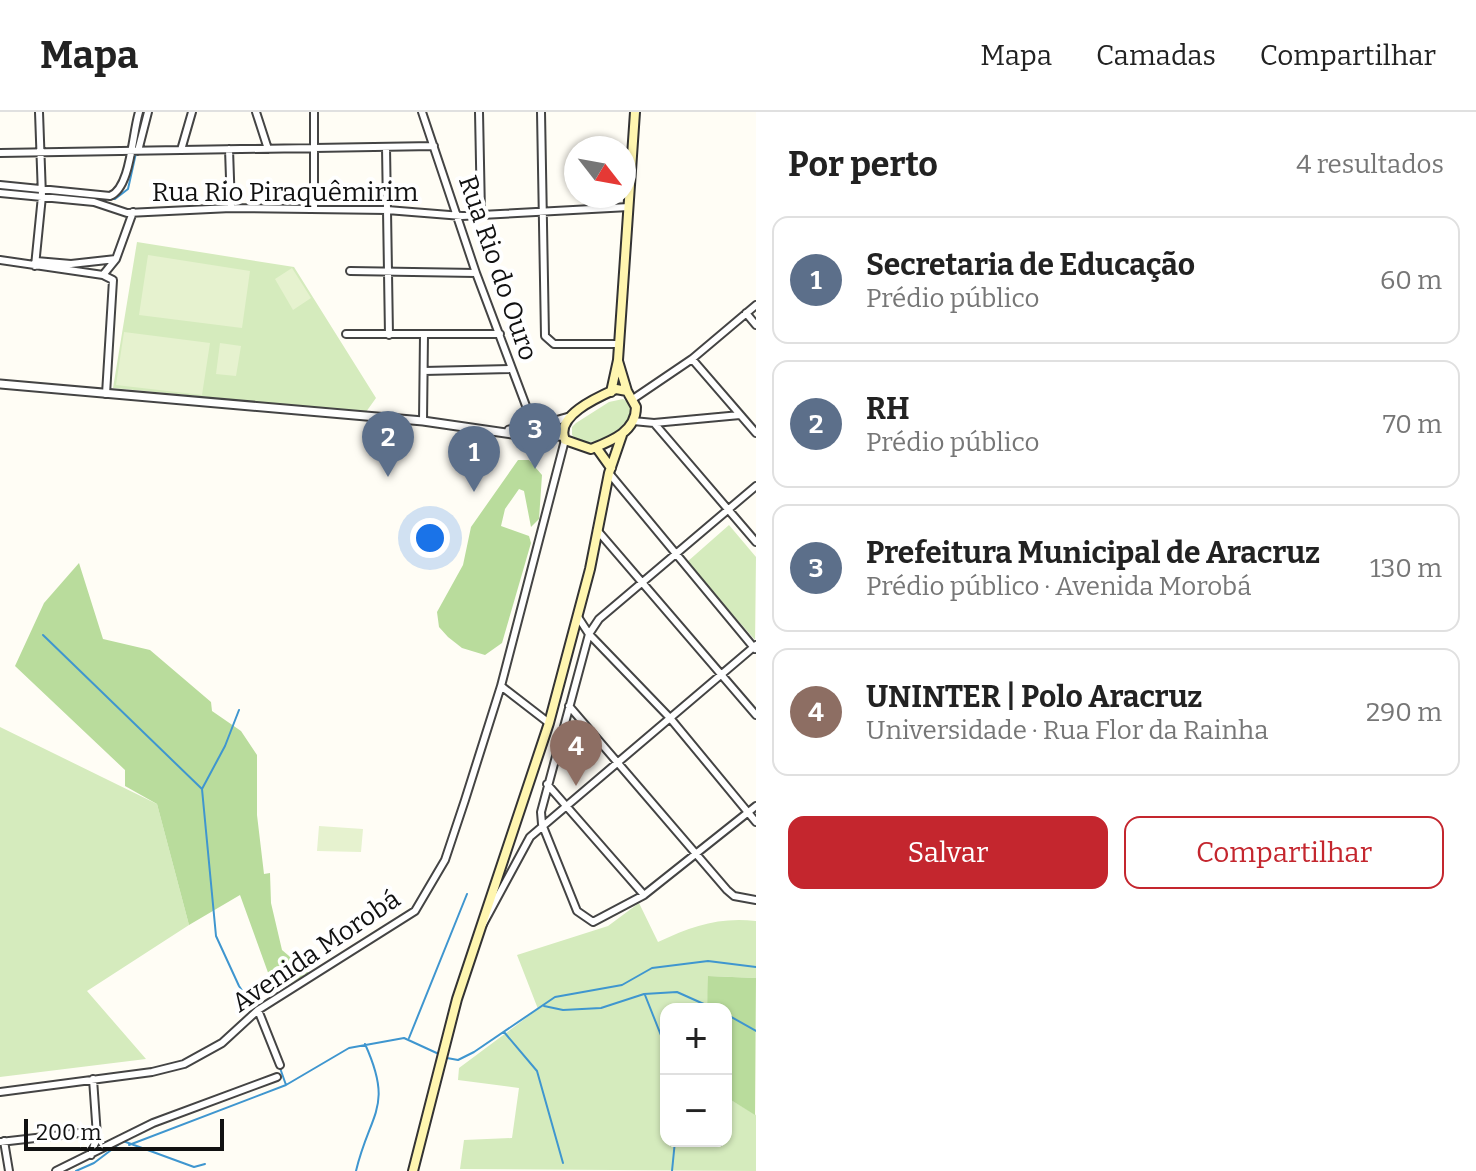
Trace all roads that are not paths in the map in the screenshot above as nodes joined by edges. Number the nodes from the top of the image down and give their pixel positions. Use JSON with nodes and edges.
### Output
{"nodes":[{"id":1,"x":39,"y":112,"type":"edge"},
{"id":2,"x":139,"y":112,"type":"edge"},
{"id":3,"x":148,"y":112,"type":"edge"},
{"id":4,"x":192,"y":112,"type":"edge"},
{"id":5,"x":256,"y":112,"type":"edge"},
{"id":6,"x":314,"y":112,"type":"edge"},
{"id":7,"x":422,"y":112,"type":"edge"},
{"id":8,"x":479,"y":112,"type":"edge"},
{"id":9,"x":541,"y":112,"type":"edge"},
{"id":10,"x":635,"y":112,"type":"edge"},
{"id":11,"x":633,"y":136,"type":"edge"},
{"id":12,"x":434,"y":146,"type":"junction"},
{"id":13,"x":386,"y":147,"type":"junction"},
{"id":14,"x":229,"y":149,"type":"junction"},
{"id":15,"x":268,"y":149,"type":"junction"},
{"id":16,"x":314,"y":149,"type":"junction"},
{"id":17,"x":181,"y":150,"type":"junction"},
{"id":18,"x":138,"y":151,"type":"junction"},
{"id":19,"x":40,"y":152,"type":"junction"},
{"id":20,"x":130,"y":152,"type":"junction"},
{"id":21,"x":0,"y":153,"type":"edge"},
{"id":22,"x":0,"y":185,"type":"edge"},
{"id":23,"x":41,"y":187,"type":"junction"},
{"id":24,"x":0,"y":193,"type":"edge"},
{"id":25,"x":42,"y":196,"type":"junction"},
{"id":26,"x":231,"y":208,"type":"junction"},
{"id":27,"x":611,"y":208,"type":"edge"},
{"id":28,"x":629,"y":208,"type":"edge"},
{"id":29,"x":314,"y":209,"type":"junction"},
{"id":30,"x":387,"y":210,"type":"junction"},
{"id":31,"x":133,"y":212,"type":"junction"},
{"id":32,"x":541,"y":212,"type":"junction"},
{"id":33,"x":481,"y":213,"type":"junction"},
{"id":34,"x":457,"y":216,"type":"junction"},
{"id":35,"x":116,"y":259,"type":"junction"},
{"id":36,"x":0,"y":260,"type":"edge"},
{"id":37,"x":36,"y":264,"type":"junction"},
{"id":38,"x":388,"y":270,"type":"junction"},
{"id":39,"x":350,"y":271,"type":"dead end"},
{"id":40,"x":476,"y":273,"type":"junction"},
{"id":41,"x":103,"y":275,"type":"junction"},
{"id":42,"x":756,"y":305,"type":"edge"},
{"id":43,"x":746,"y":313,"type":"junction"},
{"id":44,"x":756,"y":325,"type":"edge"},
{"id":45,"x":346,"y":334,"type":"dead end"},
{"id":46,"x":500,"y":334,"type":"junction"},
{"id":47,"x":389,"y":335,"type":"junction"},
{"id":48,"x":424,"y":335,"type":"junction"},
{"id":49,"x":619,"y":344,"type":"junction"},
{"id":50,"x":692,"y":359,"type":"junction"},
{"id":51,"x":618,"y":360,"type":"junction"},
{"id":52,"x":512,"y":369,"type":"junction"},
{"id":53,"x":424,"y":371,"type":"junction"},
{"id":54,"x":0,"y":384,"type":"edge"},
{"id":55,"x":611,"y":392,"type":"junction"},
{"id":56,"x":106,"y":394,"type":"junction"},
{"id":57,"x":630,"y":395,"type":"junction"},
{"id":58,"x":740,"y":415,"type":"junction"},
{"id":59,"x":569,"y":417,"type":"junction"},
{"id":60,"x":423,"y":421,"type":"junction"},
{"id":61,"x":633,"y":421,"type":"junction"},
{"id":62,"x":654,"y":423,"type":"junction"},
{"id":63,"x":534,"y":427,"type":"junction"},
{"id":64,"x":498,"y":431,"type":"junction"},
{"id":65,"x":756,"y":433,"type":"edge"},
{"id":66,"x":622,"y":435,"type":"junction"},
{"id":67,"x":533,"y":437,"type":"junction"},
{"id":68,"x":564,"y":438,"type":"junction"},
{"id":69,"x":596,"y":447,"type":"junction"},
{"id":70,"x":610,"y":471,"type":"junction"},
{"id":71,"x":756,"y":486,"type":"edge"},
{"id":72,"x":728,"y":509,"type":"junction"},
{"id":73,"x":597,"y":530,"type":"junction"},
{"id":74,"x":756,"y":542,"type":"edge"},
{"id":75,"x":675,"y":554,"type":"junction"},
{"id":76,"x":644,"y":581,"type":"junction"},
{"id":77,"x":578,"y":616,"type":"junction"},
{"id":78,"x":589,"y":634,"type":"junction"},
{"id":79,"x":569,"y":643,"type":"junction"},
{"id":80,"x":755,"y":647,"type":"edge"},
{"id":81,"x":721,"y":674,"type":"junction"},
{"id":82,"x":501,"y":686,"type":"junction"},
{"id":83,"x":569,"y":706,"type":"junction"},
{"id":84,"x":756,"y":715,"type":"edge"},
{"id":85,"x":670,"y":718,"type":"junction"},
{"id":86,"x":549,"y":723,"type":"junction"},
{"id":87,"x":617,"y":763,"type":"junction"},
{"id":88,"x":547,"y":784,"type":"junction"},
{"id":89,"x":565,"y":806,"type":"junction"},
{"id":90,"x":756,"y":806,"type":"edge"},
{"id":91,"x":748,"y":813,"type":"junction"},
{"id":92,"x":756,"y":822,"type":"edge"},
{"id":93,"x":542,"y":824,"type":"junction"},
{"id":94,"x":697,"y":854,"type":"junction"},
{"id":95,"x":644,"y":895,"type":"junction"},
{"id":96,"x":756,"y":900,"type":"edge"},
{"id":97,"x":482,"y":925,"type":"junction"},
{"id":98,"x":258,"y":1010,"type":"junction"},
{"id":99,"x":280,"y":1065,"type":"dead end"},
{"id":100,"x":277,"y":1077,"type":"dead end"},
{"id":101,"x":93,"y":1079,"type":"junction"},
{"id":102,"x":0,"y":1092,"type":"edge"},
{"id":103,"x":97,"y":1131,"type":"junction"},
{"id":104,"x":2,"y":1142,"type":"edge"},
{"id":105,"x":91,"y":1155,"type":"junction"},
{"id":106,"x":9,"y":1171,"type":"edge"},
{"id":107,"x":56,"y":1171,"type":"edge"},
{"id":108,"x":413,"y":1171,"type":"edge"}],
"edges":[{"from":1,"to":19,"type":"street"},
{"from":2,"to":20,"type":"street"},
{"from":3,"to":18,"type":"street"},
{"from":4,"to":17,"type":"street"},
{"from":5,"to":15,"type":"street"},
{"from":6,"to":16,"type":"street"},
{"from":7,"to":12,"type":"street","name":"Rua Rio do Ouro"},
{"from":8,"to":33,"type":"street"},
{"from":9,"to":32,"type":"street"},
{"from":10,"to":11,"type":"main road"},
{"from":12,"to":13,"type":"street"},
{"from":12,"to":34,"type":"street","name":"Rua Rio do Ouro"},
{"from":13,"to":16,"type":"street"},
{"from":13,"to":30,"type":"street"},
{"from":14,"to":15,"type":"street"},
{"from":14,"to":17,"type":"street"},
{"from":14,"to":26,"type":"street"},
{"from":15,"to":16,"type":"street"},
{"from":16,"to":29,"type":"street"},
{"from":17,"to":18,"type":"street"},
{"from":18,"to":20,"type":"street"},
{"from":19,"to":20,"type":"street"},
{"from":19,"to":21,"type":"street"},
{"from":19,"to":23,"type":"street"},
{"from":20,"to":23,"type":"street"},
{"from":22,"to":23,"type":"street"},
{"from":23,"to":25,"type":"street"},
{"from":24,"to":25,"type":"street","name":"Rua Rio Piraquêmirim"},
{"from":25,"to":31,"type":"street","name":"Rua Rio Piraquêmirim"},
{"from":25,"to":37,"type":"street"},
{"from":26,"to":29,"type":"street","name":"Rua Rio Piraquêmirim"},
{"from":26,"to":31,"type":"street","name":"Rua Rio Piraquêmirim"},
{"from":27,"to":32,"type":"street","name":"Rua Rio Piraquêmirim"},
{"from":28,"to":49,"type":"main road"},
{"from":29,"to":30,"type":"street","name":"Rua Rio Piraquêmirim"},
{"from":30,"to":34,"type":"street","name":"Rua Rio Piraquêmirim"},
{"from":30,"to":38,"type":"street"},
{"from":31,"to":35,"type":"street"},
{"from":32,"to":33,"type":"street","name":"Rua Rio Piraquêmirim"},
{"from":32,"to":49,"type":"street"},
{"from":33,"to":34,"type":"street","name":"Rua Rio Piraquêmirim"},
{"from":34,"to":40,"type":"street","name":"Rua Rio do Ouro"},
{"from":35,"to":37,"type":"street"},
{"from":35,"to":41,"type":"street"},
{"from":36,"to":37,"type":"street"},
{"from":37,"to":41,"type":"street"},
{"from":38,"to":39,"type":"street"},
{"from":38,"to":40,"type":"street"},
{"from":38,"to":47,"type":"street"},
{"from":40,"to":46,"type":"street","name":"Rua Rio do Ouro"},
{"from":41,"to":56,"type":"street"},
{"from":42,"to":43,"type":"street"},
{"from":43,"to":44,"type":"street"},
{"from":43,"to":50,"type":"street"},
{"from":45,"to":47,"type":"street"},
{"from":46,"to":48,"type":"street"},
{"from":46,"to":52,"type":"street","name":"Rua Rio do Ouro"},
{"from":47,"to":48,"type":"street"},
{"from":48,"to":53,"type":"street"},
{"from":49,"to":51,"type":"main road"},
{"from":50,"to":57,"type":"street"},
{"from":50,"to":58,"type":"street"},
{"from":51,"to":55,"type":"main road"},
{"from":51,"to":57,"type":"main road"},
{"from":52,"to":53,"type":"street"},
{"from":52,"to":63,"type":"street","name":"Rua Rio do Ouro"},
{"from":53,"to":60,"type":"street"},
{"from":54,"to":56,"type":"street"},
{"from":55,"to":57,"type":"main road"},
{"from":55,"to":59,"type":"main road"},
{"from":56,"to":60,"type":"street"},
{"from":57,"to":61,"type":"main road"},
{"from":58,"to":62,"type":"street"},
{"from":58,"to":65,"type":"street"},
{"from":59,"to":63,"type":"street"},
{"from":59,"to":68,"type":"main road"},
{"from":60,"to":64,"type":"street"},
{"from":61,"to":62,"type":"street"},
{"from":61,"to":66,"type":"main road"},
{"from":62,"to":72,"type":"street"},
{"from":63,"to":64,"type":"street"},
{"from":63,"to":67,"type":"street","name":"Rua Rio do Ouro"},
{"from":64,"to":67,"type":"street"},
{"from":66,"to":69,"type":"main road"},
{"from":66,"to":70,"type":"main road"},
{"from":67,"to":68,"type":"street"},
{"from":68,"to":69,"type":"main road"},
{"from":68,"to":82,"type":"street","name":"Avenida Morobá"},
{"from":69,"to":70,"type":"main road"},
{"from":70,"to":73,"type":"main road"},
{"from":70,"to":75,"type":"street"},
{"from":71,"to":72,"type":"street"},
{"from":72,"to":74,"type":"street"},
{"from":72,"to":75,"type":"street"},
{"from":73,"to":76,"type":"street"},
{"from":73,"to":77,"type":"main road"},
{"from":75,"to":76,"type":"street"},
{"from":75,"to":80,"type":"street"},
{"from":76,"to":78,"type":"street"},
{"from":76,"to":81,"type":"street"},
{"from":77,"to":78,"type":"street"},
{"from":77,"to":79,"type":"main road"},
{"from":78,"to":79,"type":"street"},
{"from":78,"to":83,"type":"street"},
{"from":78,"to":85,"type":"street"},
{"from":79,"to":86,"type":"main road"},
{"from":80,"to":81,"type":"street"},
{"from":81,"to":84,"type":"street"},
{"from":81,"to":85,"type":"street"},
{"from":82,"to":86,"type":"street"},
{"from":82,"to":98,"type":"street","name":"Avenida Morobá"},
{"from":83,"to":87,"type":"street"},
{"from":83,"to":88,"type":"street"},
{"from":85,"to":87,"type":"street"},
{"from":85,"to":91,"type":"street"},
{"from":86,"to":97,"type":"main road"},
{"from":87,"to":89,"type":"street"},
{"from":87,"to":94,"type":"street"},
{"from":88,"to":89,"type":"street"},
{"from":88,"to":93,"type":"street"},
{"from":89,"to":93,"type":"street"},
{"from":89,"to":95,"type":"street"},
{"from":90,"to":91,"type":"street"},
{"from":91,"to":92,"type":"street"},
{"from":91,"to":94,"type":"street"},
{"from":93,"to":95,"type":"street"},
{"from":93,"to":97,"type":"street"},
{"from":94,"to":95,"type":"street"},
{"from":94,"to":96,"type":"street"},
{"from":97,"to":108,"type":"main road"},
{"from":98,"to":99,"type":"street"},
{"from":98,"to":101,"type":"street","name":"Avenida Morobá"},
{"from":100,"to":105,"type":"street"},
{"from":101,"to":102,"type":"street","name":"Avenida Morobá"},
{"from":101,"to":103,"type":"street"},
{"from":103,"to":104,"type":"street"},
{"from":103,"to":105,"type":"street"},
{"from":104,"to":106,"type":"street"},
{"from":105,"to":107,"type":"street"}]}
